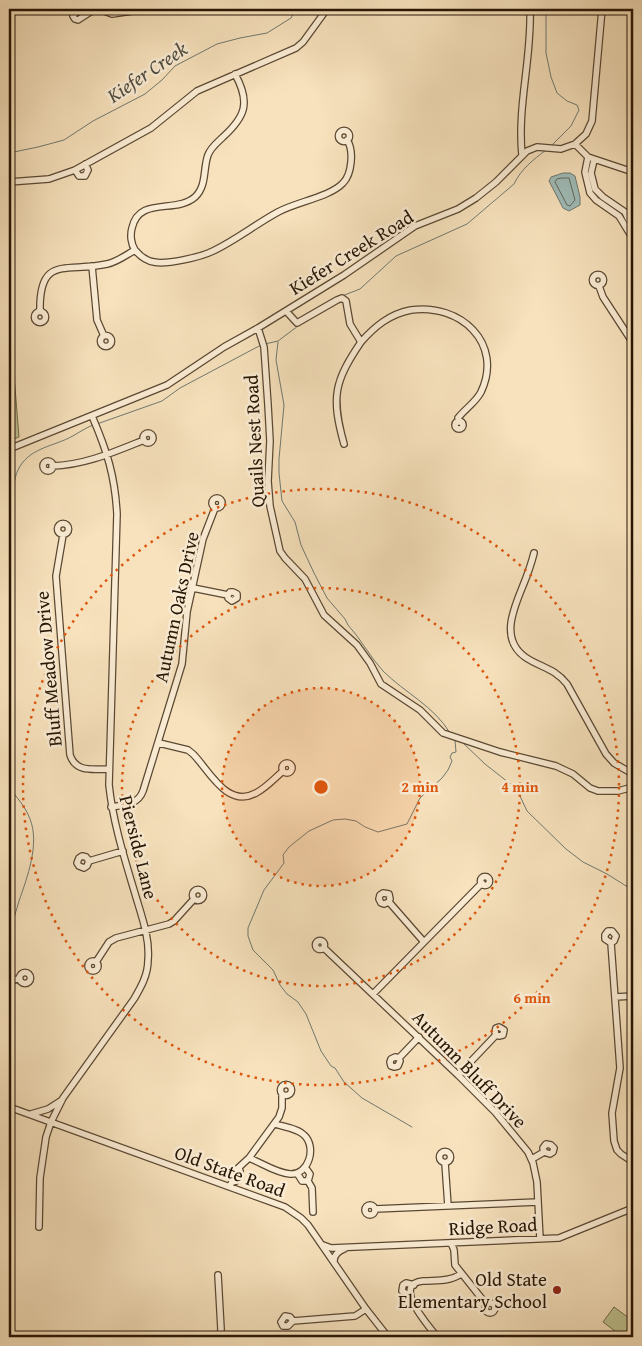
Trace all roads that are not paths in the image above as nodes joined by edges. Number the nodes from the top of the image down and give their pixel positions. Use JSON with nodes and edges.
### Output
{"nodes":[{"id":1,"x":78,"y":9,"type":"edge"},
{"id":2,"x":95,"y":9,"type":"edge"},
{"id":3,"x":99,"y":9,"type":"edge"},
{"id":4,"x":146,"y":9,"type":"edge"},
{"id":5,"x":327,"y":9,"type":"edge"},
{"id":6,"x":530,"y":9,"type":"edge"},
{"id":7,"x":602,"y":9,"type":"edge"},
{"id":8,"x":235,"y":74,"type":"junction"},
{"id":9,"x":347,"y":140,"type":"dead end"},
{"id":10,"x":575,"y":144,"type":"junction"},
{"id":11,"x":522,"y":155,"type":"junction"},
{"id":12,"x":591,"y":158,"type":"junction"},
{"id":13,"x":85,"y":164,"type":"junction"},
{"id":14,"x":74,"y":170,"type":"junction"},
{"id":15,"x":588,"y":172,"type":"junction"},
{"id":16,"x":633,"y":172,"type":"edge"},
{"id":17,"x":9,"y":182,"type":"edge"},
{"id":18,"x":633,"y":229,"type":"edge"},
{"id":19,"x":633,"y":239,"type":"edge"},
{"id":20,"x":135,"y":250,"type":"junction"},
{"id":21,"x":92,"y":266,"type":"junction"},
{"id":22,"x":599,"y":286,"type":"dead end"},
{"id":23,"x":40,"y":311,"type":"dead end"},
{"id":24,"x":286,"y":311,"type":"junction"},
{"id":25,"x":258,"y":328,"type":"junction"},
{"id":26,"x":104,"y":336,"type":"dead end"},
{"id":27,"x":360,"y":342,"type":"junction"},
{"id":28,"x":633,"y":343,"type":"edge"},
{"id":29,"x":92,"y":416,"type":"junction"},
{"id":30,"x":459,"y":422,"type":"dead end"},
{"id":31,"x":144,"y":440,"type":"dead end"},
{"id":32,"x":344,"y":444,"type":"dead end"},
{"id":33,"x":9,"y":449,"type":"edge"},
{"id":34,"x":108,"y":455,"type":"junction"},
{"id":35,"x":52,"y":466,"type":"dead end"},
{"id":36,"x":215,"y":508,"type":"dead end"},
{"id":37,"x":63,"y":535,"type":"dead end"},
{"id":38,"x":534,"y":553,"type":"dead end"},
{"id":39,"x":193,"y":588,"type":"junction"},
{"id":40,"x":228,"y":595,"type":"dead end"},
{"id":41,"x":159,"y":743,"type":"junction"},
{"id":42,"x":109,"y":769,"type":"junction"},
{"id":43,"x":283,"y":771,"type":"dead end"},
{"id":44,"x":633,"y":774,"type":"edge"},
{"id":45,"x":633,"y":787,"type":"edge"},
{"id":46,"x":111,"y":807,"type":"junction"},
{"id":47,"x":123,"y":851,"type":"junction"},
{"id":48,"x":89,"y":861,"type":"dead end"},
{"id":49,"x":482,"y":883,"type":"dead end"},
{"id":50,"x":194,"y":899,"type":"dead end"},
{"id":51,"x":389,"y":902,"type":"dead end"},
{"id":52,"x":145,"y":930,"type":"junction"},
{"id":53,"x":424,"y":942,"type":"junction"},
{"id":54,"x":611,"y":943,"type":"dead end"},
{"id":55,"x":324,"y":948,"type":"dead end"},
{"id":56,"x":96,"y":962,"type":"dead end"},
{"id":57,"x":20,"y":979,"type":"dead end"},
{"id":58,"x":9,"y":980,"type":"edge"},
{"id":59,"x":373,"y":994,"type":"junction"},
{"id":60,"x":633,"y":996,"type":"edge"},
{"id":61,"x":615,"y":997,"type":"junction"},
{"id":62,"x":496,"y":1035,"type":"dead end"},
{"id":63,"x":419,"y":1037,"type":"junction"},
{"id":64,"x":399,"y":1058,"type":"dead end"},
{"id":65,"x":458,"y":1075,"type":"junction"},
{"id":66,"x":282,"y":1094,"type":"dead end"},
{"id":67,"x":63,"y":1098,"type":"junction"},
{"id":68,"x":9,"y":1107,"type":"edge"},
{"id":69,"x":31,"y":1114,"type":"junction"},
{"id":70,"x":51,"y":1122,"type":"junction"},
{"id":71,"x":275,"y":1124,"type":"junction"},
{"id":72,"x":544,"y":1152,"type":"dead end"},
{"id":73,"x":249,"y":1158,"type":"junction"},
{"id":74,"x":532,"y":1159,"type":"junction"},
{"id":75,"x":633,"y":1162,"type":"edge"},
{"id":76,"x":445,"y":1163,"type":"dead end"},
{"id":77,"x":305,"y":1167,"type":"junction"},
{"id":78,"x":297,"y":1173,"type":"junction"},
{"id":79,"x":308,"y":1181,"type":"junction"},
{"id":80,"x":231,"y":1185,"type":"junction"},
{"id":81,"x":538,"y":1202,"type":"junction"},
{"id":82,"x":448,"y":1206,"type":"junction"},
{"id":83,"x":633,"y":1208,"type":"edge"},
{"id":84,"x":376,"y":1209,"type":"dead end"},
{"id":85,"x":313,"y":1212,"type":"dead end"},
{"id":86,"x":40,"y":1228,"type":"dead end"},
{"id":87,"x":540,"y":1239,"type":"junction"},
{"id":88,"x":451,"y":1243,"type":"junction"},
{"id":89,"x":321,"y":1244,"type":"junction"},
{"id":90,"x":348,"y":1247,"type":"junction"},
{"id":91,"x":334,"y":1261,"type":"junction"},
{"id":92,"x":461,"y":1274,"type":"junction"},
{"id":93,"x":218,"y":1275,"type":"dead end"},
{"id":94,"x":414,"y":1285,"type":"junction"},
{"id":95,"x":410,"y":1296,"type":"junction"},
{"id":96,"x":486,"y":1304,"type":"dead end"},
{"id":97,"x":366,"y":1309,"type":"junction"},
{"id":98,"x":293,"y":1321,"type":"dead end"},
{"id":99,"x":220,"y":1337,"type":"edge"},
{"id":100,"x":388,"y":1337,"type":"edge"},
{"id":101,"x":437,"y":1337,"type":"edge"}],
"edges":[{"from":1,"to":2,"type":"street"},
{"from":3,"to":4,"type":"street"},
{"from":5,"to":8,"type":"street"},
{"from":6,"to":11,"type":"street"},
{"from":7,"to":10,"type":"street"},
{"from":8,"to":13,"type":"street"},
{"from":8,"to":20,"type":"street"},
{"from":9,"to":20,"type":"street"},
{"from":10,"to":11,"type":"street","name":"Kiefer Creek Road"},
{"from":10,"to":12,"type":"street"},
{"from":11,"to":24,"type":"street","name":"Kiefer Creek Road"},
{"from":12,"to":15,"type":"street"},
{"from":12,"to":16,"type":"street"},
{"from":13,"to":14,"type":"street"},
{"from":13,"to":14,"type":"street"},
{"from":14,"to":17,"type":"street"},
{"from":15,"to":18,"type":"street"},
{"from":15,"to":19,"type":"street"},
{"from":20,"to":21,"type":"street"},
{"from":21,"to":23,"type":"street"},
{"from":21,"to":26,"type":"street"},
{"from":22,"to":28,"type":"street"},
{"from":24,"to":25,"type":"street","name":"Kiefer Creek Road"},
{"from":24,"to":27,"type":"street"},
{"from":25,"to":29,"type":"street","name":"Kiefer Creek Road"},
{"from":25,"to":45,"type":"street","name":"Quails Nest Road"},
{"from":27,"to":30,"type":"street"},
{"from":27,"to":32,"type":"street"},
{"from":29,"to":33,"type":"street","name":"Kiefer Creek Road"},
{"from":29,"to":34,"type":"street","name":"Pierside Lane"},
{"from":31,"to":34,"type":"street"},
{"from":34,"to":35,"type":"street"},
{"from":34,"to":42,"type":"street","name":"Pierside Lane"},
{"from":36,"to":39,"type":"street","name":"Autumn Oaks Drive"},
{"from":37,"to":42,"type":"street","name":"Bluff Meadow Drive"},
{"from":38,"to":44,"type":"street"},
{"from":39,"to":40,"type":"street"},
{"from":39,"to":41,"type":"street","name":"Autumn Oaks Drive"},
{"from":41,"to":43,"type":"street"},
{"from":41,"to":46,"type":"street","name":"Autumn Oaks Drive"},
{"from":42,"to":46,"type":"street","name":"Pierside Lane"},
{"from":46,"to":47,"type":"street","name":"Pierside Lane"},
{"from":47,"to":48,"type":"street"},
{"from":47,"to":52,"type":"street","name":"Pierside Lane"},
{"from":49,"to":53,"type":"street"},
{"from":50,"to":52,"type":"street"},
{"from":51,"to":53,"type":"street"},
{"from":52,"to":56,"type":"street"},
{"from":52,"to":67,"type":"street","name":"Pierside Lane"},
{"from":53,"to":59,"type":"street"},
{"from":54,"to":61,"type":"street"},
{"from":55,"to":59,"type":"street","name":"Autumn Bluff Drive"},
{"from":57,"to":58,"type":"street"},
{"from":59,"to":63,"type":"street","name":"Autumn Bluff Drive"},
{"from":60,"to":61,"type":"street"},
{"from":61,"to":75,"type":"street"},
{"from":62,"to":65,"type":"street"},
{"from":63,"to":64,"type":"street"},
{"from":63,"to":65,"type":"street","name":"Autumn Bluff Drive"},
{"from":65,"to":74,"type":"street","name":"Autumn Bluff Drive"},
{"from":66,"to":71,"type":"street"},
{"from":67,"to":69,"type":"street"},
{"from":67,"to":70,"type":"street","name":"Pierside Lane"},
{"from":68,"to":69,"type":"street","name":"Old State Road"},
{"from":69,"to":70,"type":"street","name":"Old State Road"},
{"from":70,"to":80,"type":"street","name":"Old State Road"},
{"from":70,"to":86,"type":"street","name":"Pierside Lane"},
{"from":71,"to":73,"type":"street"},
{"from":71,"to":77,"type":"street"},
{"from":72,"to":74,"type":"street"},
{"from":73,"to":78,"type":"street"},
{"from":73,"to":80,"type":"street"},
{"from":74,"to":81,"type":"street","name":"Autumn Bluff Drive"},
{"from":76,"to":82,"type":"street"},
{"from":77,"to":78,"type":"street"},
{"from":77,"to":79,"type":"street"},
{"from":78,"to":79,"type":"street"},
{"from":79,"to":85,"type":"street"},
{"from":80,"to":89,"type":"street","name":"Old State Road"},
{"from":81,"to":82,"type":"street"},
{"from":81,"to":87,"type":"street","name":"Autumn Bluff Drive"},
{"from":82,"to":84,"type":"street"},
{"from":83,"to":87,"type":"street","name":"Ridge Road"},
{"from":87,"to":88,"type":"street","name":"Ridge Road"},
{"from":88,"to":90,"type":"street","name":"Ridge Road"},
{"from":88,"to":92,"type":"street"},
{"from":89,"to":90,"type":"street","name":"Ridge Road"},
{"from":89,"to":91,"type":"street","name":"Old State Road"},
{"from":90,"to":91,"type":"street"},
{"from":91,"to":97,"type":"street","name":"Old State Road"},
{"from":92,"to":94,"type":"street"},
{"from":92,"to":96,"type":"street"},
{"from":93,"to":99,"type":"street"},
{"from":94,"to":95,"type":"street"},
{"from":94,"to":95,"type":"street"},
{"from":95,"to":101,"type":"street"},
{"from":97,"to":98,"type":"street"},
{"from":97,"to":100,"type":"street","name":"Old State Road"}]}
